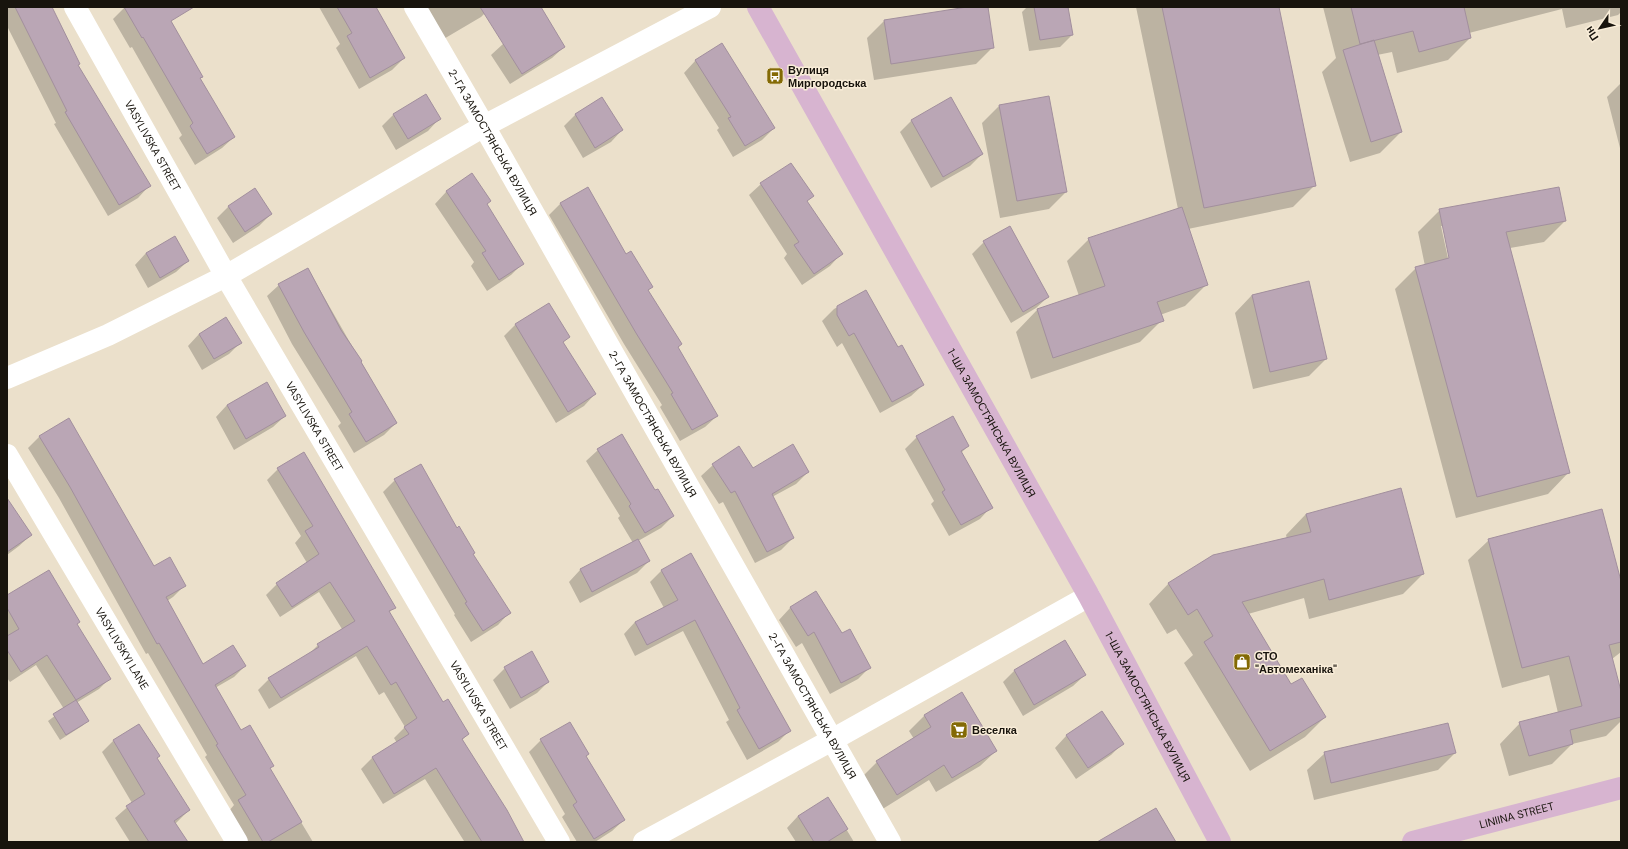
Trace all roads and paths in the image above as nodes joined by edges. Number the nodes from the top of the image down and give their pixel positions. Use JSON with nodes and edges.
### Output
{"nodes":[{"id":1,"x":75,"y":7,"type":"edge"},
{"id":2,"x":414,"y":7,"type":"edge"},
{"id":3,"x":710,"y":7,"type":"edge"},
{"id":4,"x":758,"y":7,"type":"edge"},
{"id":5,"x":484,"y":126,"type":"junction"},
{"id":6,"x":226,"y":276,"type":"junction"},
{"id":7,"x":7,"y":378,"type":"edge"},
{"id":8,"x":7,"y":455,"type":"edge"},
{"id":9,"x":1089,"y":596,"type":"junction"},
{"id":10,"x":832,"y":740,"type":"junction"},
{"id":11,"x":1621,"y":788,"type":"edge"},
{"id":12,"x":237,"y":842,"type":"edge"},
{"id":13,"x":559,"y":842,"type":"edge"},
{"id":14,"x":644,"y":842,"type":"edge"},
{"id":15,"x":890,"y":842,"type":"edge"},
{"id":16,"x":1220,"y":842,"type":"edge"},
{"id":17,"x":1413,"y":842,"type":"edge"}],
"edges":[{"from":1,"to":6,"type":"street","name":"VASYLIVSKA STREET"},
{"from":2,"to":5,"type":"street","name":"2-ГА ЗАМОСТЯНСЬКА ВУЛИЦЯ"},
{"from":3,"to":5,"type":"street"},
{"from":4,"to":9,"type":"main road","name":"1-ША ЗАМОСТЯНСЬКА ВУЛИЦЯ"},
{"from":5,"to":6,"type":"street"},
{"from":5,"to":10,"type":"street","name":"2-ГА ЗАМОСТЯНСЬКА ВУЛИЦЯ"},
{"from":6,"to":7,"type":"street"},
{"from":6,"to":13,"type":"street","name":"VASYLIVSKA STREET"},
{"from":8,"to":12,"type":"street","name":"VASYLIVSKYI LANE"},
{"from":9,"to":10,"type":"street"},
{"from":9,"to":16,"type":"main road","name":"1-ША ЗАМОСТЯНСЬКА ВУЛИЦЯ"},
{"from":10,"to":14,"type":"street"},
{"from":10,"to":15,"type":"street","name":"2-ГА ЗАМОСТЯНСЬКА ВУЛИЦЯ"},
{"from":11,"to":17,"type":"main road","name":"LINIINA STREET"}]}
